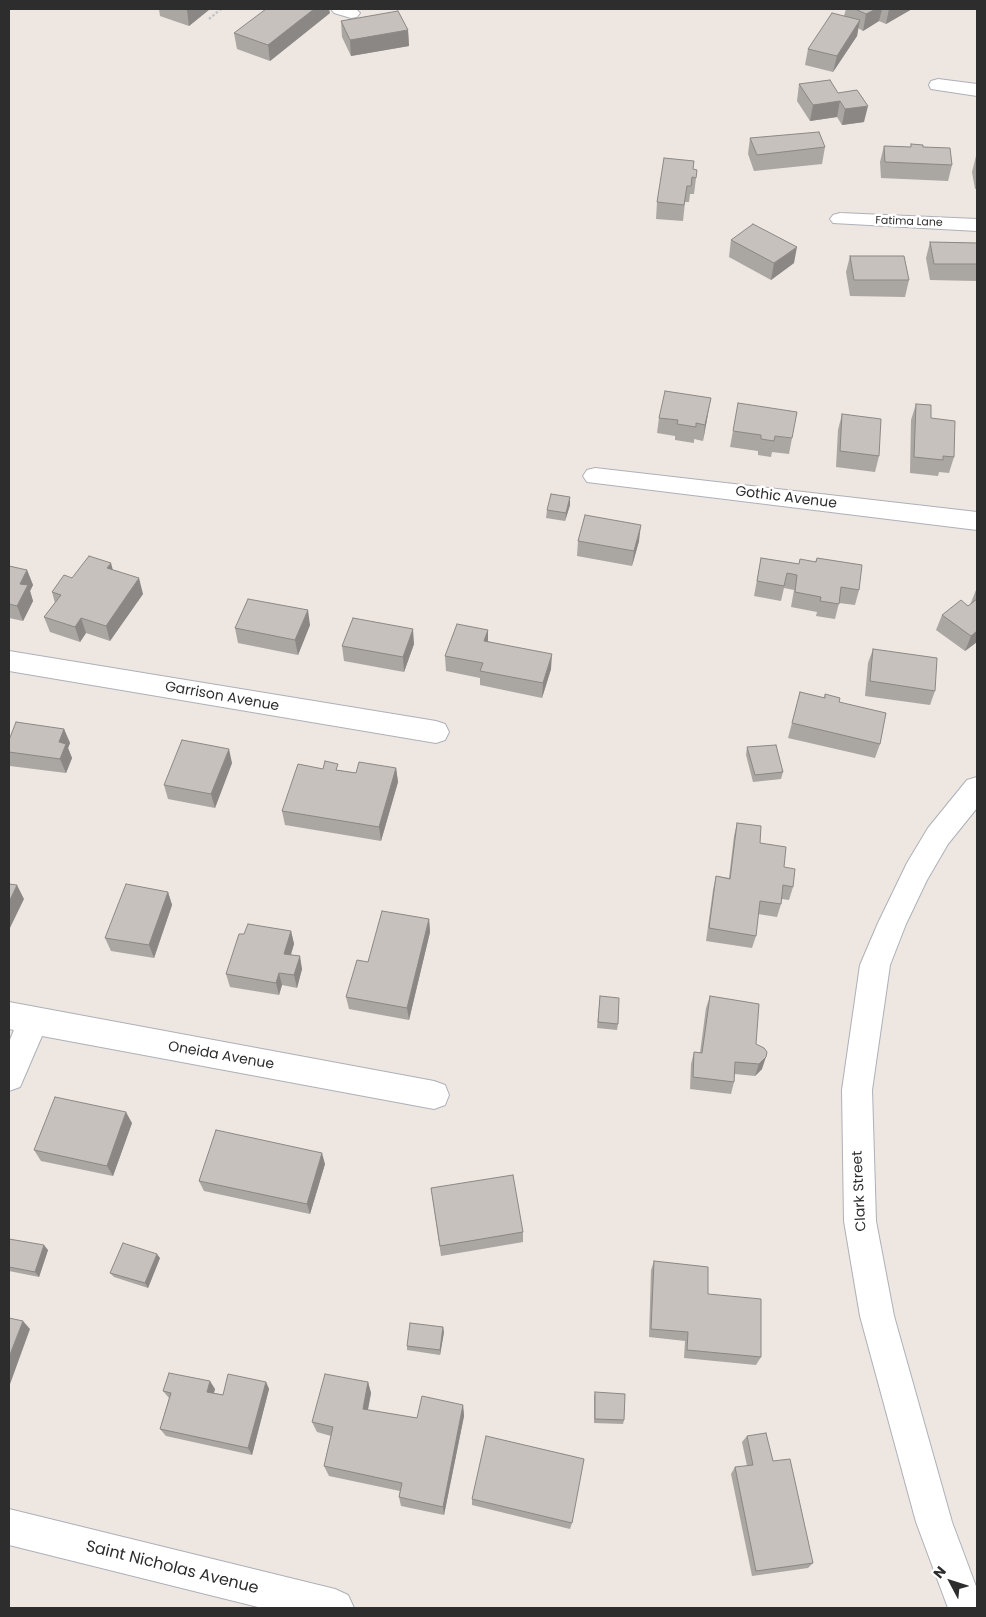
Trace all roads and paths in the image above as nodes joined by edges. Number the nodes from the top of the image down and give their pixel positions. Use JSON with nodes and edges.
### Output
{"nodes":[{"id":1,"x":221,"y":9,"type":"edge"},
{"id":2,"x":209,"y":18,"type":"dead end"},
{"id":3,"x":938,"y":85,"type":"dead end"},
{"id":4,"x":977,"y":90,"type":"edge"},
{"id":5,"x":840,"y":220,"type":"dead end"},
{"id":6,"x":977,"y":225,"type":"edge"},
{"id":7,"x":595,"y":476,"type":"dead end"},
{"id":8,"x":977,"y":521,"type":"edge"},
{"id":9,"x":9,"y":660,"type":"edge"},
{"id":10,"x":436,"y":732,"type":"dead end"},
{"id":11,"x":977,"y":788,"type":"edge"},
{"id":12,"x":21,"y":1018,"type":"edge"},
{"id":13,"x":9,"y":1077,"type":"edge"},
{"id":14,"x":434,"y":1095,"type":"dead end"},
{"id":15,"x":9,"y":1527,"type":"edge"},
{"id":16,"x":335,"y":1608,"type":"edge"},
{"id":17,"x":966,"y":1608,"type":"edge"}],
"edges":[{"from":1,"to":2,"type":"path"},
{"from":3,"to":4,"type":"street"},
{"from":5,"to":6,"type":"street","name":"Fatima Lane"},
{"from":7,"to":8,"type":"street","name":"Gothic Avenue"},
{"from":9,"to":10,"type":"street","name":"Garrison Avenue"},
{"from":11,"to":17,"type":"street","name":"Clark Street"},
{"from":12,"to":13,"type":"street"},
{"from":12,"to":14,"type":"street","name":"Oneida Avenue"},
{"from":15,"to":16,"type":"street","name":"Saint Nicholas Avenue"}]}
